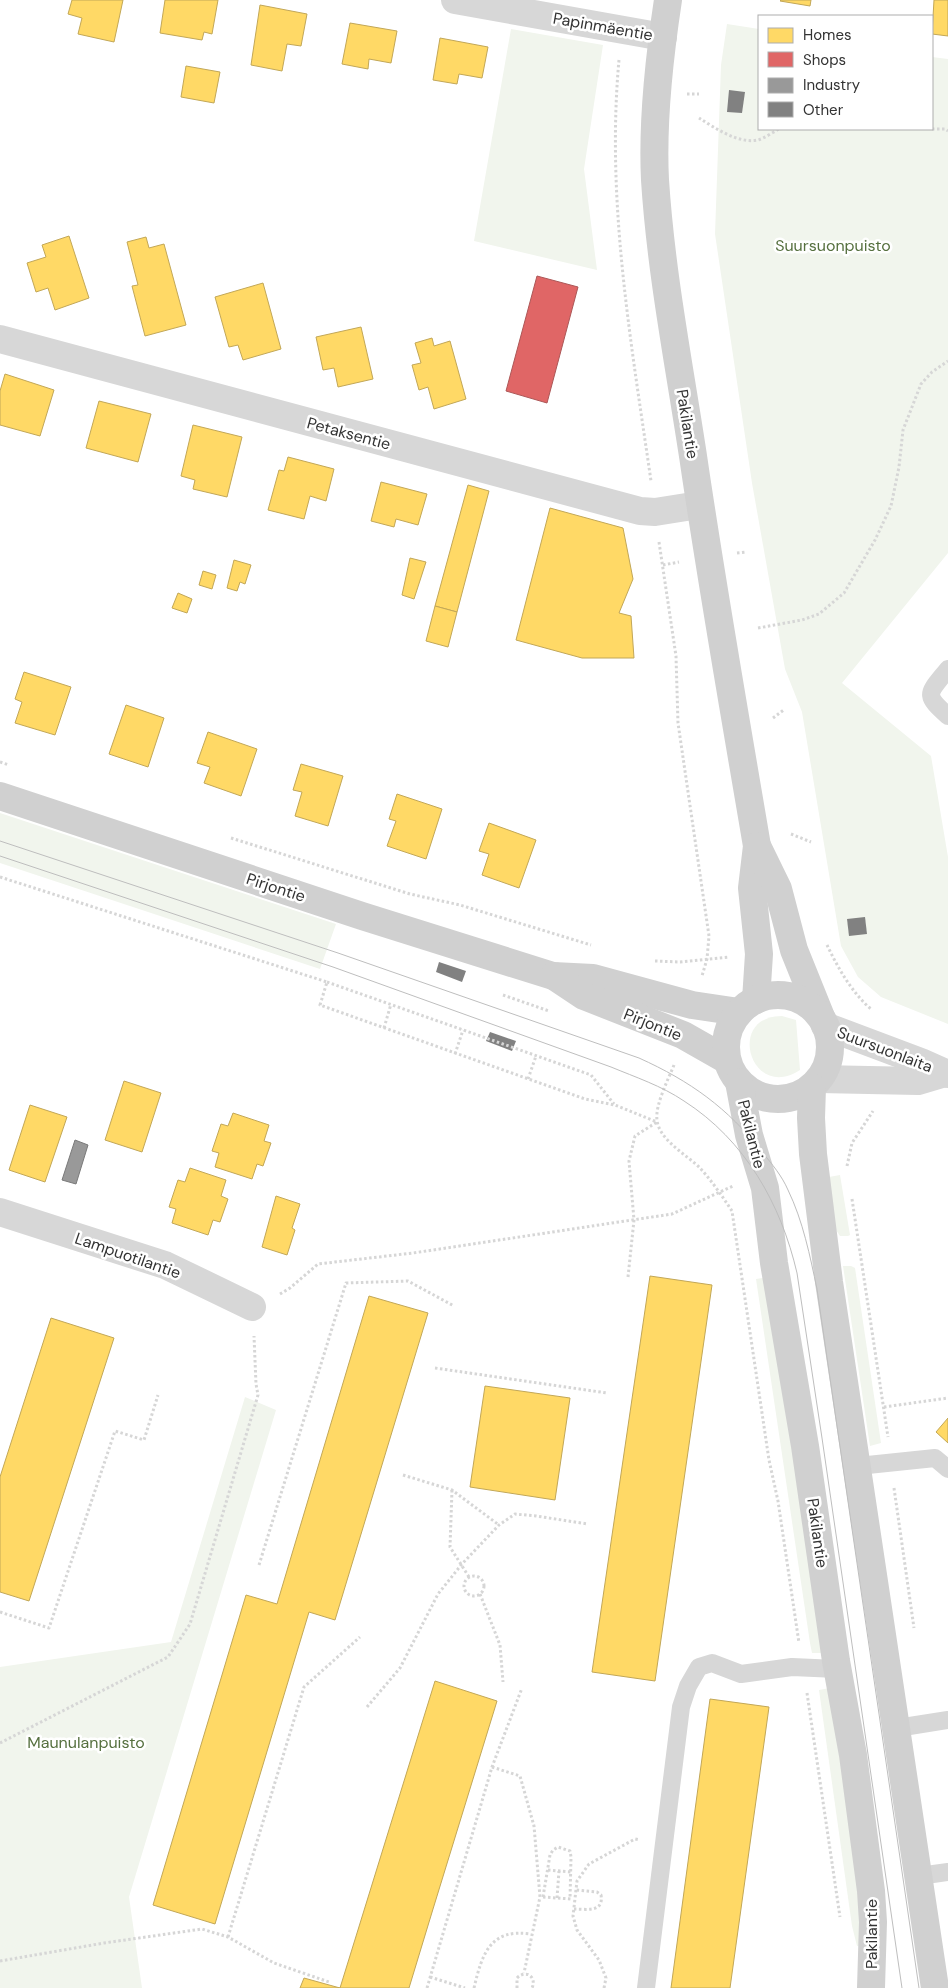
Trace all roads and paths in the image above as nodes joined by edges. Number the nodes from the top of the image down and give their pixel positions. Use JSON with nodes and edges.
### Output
{"nodes":[{"id":1,"x":455,"y":0,"type":"edge"},
{"id":2,"x":668,"y":0,"type":"edge"},
{"id":3,"x":624,"y":30,"type":"junction"},
{"id":4,"x":662,"y":37,"type":"junction"},
{"id":5,"x":699,"y":118,"type":"dead end"},
{"id":6,"x":933,"y":129,"type":"edge"},
{"id":7,"x":777,"y":130,"type":"edge"},
{"id":8,"x":948,"y":131,"type":"edge"},
{"id":9,"x":0,"y":339,"type":"edge"},
{"id":10,"x":948,"y":361,"type":"edge"},
{"id":11,"x":699,"y":505,"type":"junction"},
{"id":12,"x":655,"y":512,"type":"junction"},
{"id":13,"x":758,"y":628,"type":"dead end"},
{"id":14,"x":948,"y":670,"type":"edge"},
{"id":15,"x":785,"y":709,"type":"dead end"},
{"id":16,"x":948,"y":716,"type":"edge"},
{"id":17,"x":773,"y":718,"type":"dead end"},
{"id":18,"x":0,"y":762,"type":"edge"},
{"id":19,"x":18,"y":768,"type":"dead end"},
{"id":20,"x":0,"y":796,"type":"edge"},
{"id":21,"x":791,"y":834,"type":"dead end"},
{"id":22,"x":227,"y":836,"type":"dead end"},
{"id":23,"x":811,"y":842,"type":"dead end"},
{"id":24,"x":757,"y":846,"type":"junction"},
{"id":25,"x":0,"y":876,"type":"edge"},
{"id":26,"x":826,"y":943,"type":"dead end"},
{"id":27,"x":597,"y":947,"type":"dead end"},
{"id":28,"x":648,"y":960,"type":"dead end"},
{"id":29,"x":552,"y":976,"type":"junction"},
{"id":30,"x":328,"y":982,"type":"junction"},
{"id":31,"x":391,"y":1004,"type":"junction"},
{"id":32,"x":748,"y":1006,"type":"junction"},
{"id":33,"x":874,"y":1012,"type":"dead end"},
{"id":34,"x":824,"y":1024,"type":"junction"},
{"id":35,"x":384,"y":1028,"type":"junction"},
{"id":36,"x":463,"y":1030,"type":"junction"},
{"id":37,"x":455,"y":1054,"type":"junction"},
{"id":38,"x":536,"y":1056,"type":"junction"},
{"id":39,"x":674,"y":1064,"type":"dead end"},
{"id":40,"x":733,"y":1071,"type":"junction"},
{"id":41,"x":946,"y":1074,"type":"edge"},
{"id":42,"x":528,"y":1079,"type":"junction"},
{"id":43,"x":816,"y":1083,"type":"junction"},
{"id":44,"x":877,"y":1103,"type":"dead end"},
{"id":45,"x":614,"y":1105,"type":"junction"},
{"id":46,"x":657,"y":1122,"type":"junction"},
{"id":47,"x":848,"y":1172,"type":"dead end"},
{"id":48,"x":850,"y":1190,"type":"dead end"},
{"id":49,"x":720,"y":1193,"type":"junction"},
{"id":50,"x":0,"y":1212,"type":"edge"},
{"id":51,"x":634,"y":1220,"type":"junction"},
{"id":52,"x":628,"y":1277,"type":"dead end"},
{"id":53,"x":454,"y":1306,"type":"dead end"},
{"id":54,"x":252,"y":1307,"type":"junction"},
{"id":55,"x":435,"y":1368,"type":"dead end"},
{"id":56,"x":607,"y":1394,"type":"dead end"},
{"id":57,"x":158,"y":1395,"type":"dead end"},
{"id":58,"x":948,"y":1398,"type":"edge"},
{"id":59,"x":884,"y":1407,"type":"junction"},
{"id":60,"x":891,"y":1464,"type":"junction"},
{"id":61,"x":858,"y":1466,"type":"junction"},
{"id":62,"x":948,"y":1469,"type":"edge"},
{"id":63,"x":402,"y":1474,"type":"dead end"},
{"id":64,"x":452,"y":1490,"type":"junction"},
{"id":65,"x":588,"y":1524,"type":"dead end"},
{"id":66,"x":499,"y":1525,"type":"junction"},
{"id":67,"x":462,"y":1564,"type":"junction"},
{"id":68,"x":259,"y":1565,"type":"dead end"},
{"id":69,"x":469,"y":1577,"type":"junction"},
{"id":70,"x":480,"y":1594,"type":"junction"},
{"id":71,"x":0,"y":1612,"type":"edge"},
{"id":72,"x":360,"y":1637,"type":"dead end"},
{"id":73,"x":916,"y":1637,"type":"dead end"},
{"id":74,"x":803,"y":1668,"type":"junction"},
{"id":75,"x":837,"y":1669,"type":"junction"},
{"id":76,"x":502,"y":1682,"type":"dead end"},
{"id":77,"x":522,"y":1688,"type":"dead end"},
{"id":78,"x":367,"y":1707,"type":"dead end"},
{"id":79,"x":948,"y":1720,"type":"edge"},
{"id":80,"x":897,"y":1728,"type":"junction"},
{"id":81,"x":0,"y":1743,"type":"edge"},
{"id":82,"x":492,"y":1767,"type":"junction"},
{"id":83,"x":664,"y":1844,"type":"junction"},
{"id":84,"x":548,"y":1870,"type":"junction"},
{"id":85,"x":559,"y":1871,"type":"junction"},
{"id":86,"x":571,"y":1872,"type":"junction"},
{"id":87,"x":948,"y":1872,"type":"edge"},
{"id":88,"x":919,"y":1876,"type":"junction"},
{"id":89,"x":576,"y":1890,"type":"junction"},
{"id":90,"x":541,"y":1897,"type":"junction"},
{"id":91,"x":556,"y":1898,"type":"junction"},
{"id":92,"x":570,"y":1899,"type":"junction"},
{"id":93,"x":575,"y":1900,"type":"junction"},
{"id":94,"x":574,"y":1908,"type":"junction"},
{"id":95,"x":840,"y":1921,"type":"dead end"},
{"id":96,"x":531,"y":1934,"type":"junction"},
{"id":97,"x":228,"y":1937,"type":"junction"},
{"id":98,"x":0,"y":1961,"type":"edge"},
{"id":99,"x":524,"y":1973,"type":"junction"},
{"id":100,"x":430,"y":1977,"type":"junction"},
{"id":101,"x":329,"y":1982,"type":"dead end"},
{"id":102,"x":427,"y":1988,"type":"edge"},
{"id":103,"x":465,"y":1988,"type":"edge"},
{"id":104,"x":474,"y":1988,"type":"edge"},
{"id":105,"x":517,"y":1988,"type":"edge"},
{"id":106,"x":532,"y":1988,"type":"edge"},
{"id":107,"x":604,"y":1988,"type":"edge"},
{"id":108,"x":646,"y":1988,"type":"edge"},
{"id":109,"x":871,"y":1988,"type":"edge"},
{"id":110,"x":935,"y":1988,"type":"edge"}],
"edges":[{"from":1,"to":3,"type":"street","name":"Papinmäentie"},
{"from":2,"to":4,"type":"main road","name":"Pakilantie"},
{"from":3,"to":4,"type":"street","name":"Papinmäentie"},
{"from":3,"to":12,"type":"path"},
{"from":4,"to":11,"type":"main road","name":"Pakilantie"},
{"from":5,"to":7,"type":"path"},
{"from":6,"to":8,"type":"path"},
{"from":9,"to":12,"type":"street","name":"Petaksentie"},
{"from":10,"to":13,"type":"path"},
{"from":11,"to":12,"type":"street","name":"Petaksentie"},
{"from":11,"to":24,"type":"main road","name":"Pakilantie"},
{"from":12,"to":28,"type":"path"},
{"from":14,"to":16,"type":"lane"},
{"from":15,"to":17,"type":"path"},
{"from":18,"to":19,"type":"path"},
{"from":20,"to":29,"type":"main road","name":"Pirjontie"},
{"from":21,"to":23,"type":"path"},
{"from":22,"to":27,"type":"path"},
{"from":24,"to":32,"type":"main road","name":"Pakilantie"},
{"from":24,"to":34,"type":"main road","name":"Pakilantie"},
{"from":25,"to":30,"type":"path"},
{"from":26,"to":33,"type":"path"},
{"from":29,"to":32,"type":"main road","name":"Pirjontie"},
{"from":29,"to":40,"type":"main road","name":"Pirjontie"},
{"from":30,"to":31,"type":"path"},
{"from":30,"to":35,"type":"path"},
{"from":31,"to":35,"type":"path"},
{"from":31,"to":36,"type":"path"},
{"from":32,"to":34,"type":"main road"},
{"from":32,"to":40,"type":"main road"},
{"from":34,"to":41,"type":"street","name":"Suursuonlaita"},
{"from":34,"to":43,"type":"main road"},
{"from":35,"to":37,"type":"path"},
{"from":36,"to":37,"type":"path"},
{"from":36,"to":38,"type":"path"},
{"from":37,"to":42,"type":"path"},
{"from":38,"to":42,"type":"path"},
{"from":38,"to":45,"type":"path"},
{"from":39,"to":46,"type":"path"},
{"from":40,"to":43,"type":"main road"},
{"from":40,"to":75,"type":"main road","name":"Pakilantie"},
{"from":41,"to":43,"type":"street","name":"Suursuonlaita"},
{"from":42,"to":45,"type":"path"},
{"from":43,"to":61,"type":"main road"},
{"from":44,"to":47,"type":"path"},
{"from":45,"to":46,"type":"path"},
{"from":46,"to":49,"type":"path"},
{"from":46,"to":51,"type":"path"},
{"from":48,"to":59,"type":"path"},
{"from":49,"to":51,"type":"path"},
{"from":49,"to":74,"type":"path"},
{"from":50,"to":54,"type":"street","name":"Lampuotilantie"},
{"from":51,"to":52,"type":"path"},
{"from":51,"to":54,"type":"path"},
{"from":53,"to":68,"type":"path"},
{"from":54,"to":81,"type":"path"},
{"from":55,"to":56,"type":"path"},
{"from":57,"to":71,"type":"path"},
{"from":58,"to":59,"type":"path"},
{"from":59,"to":60,"type":"path"},
{"from":60,"to":61,"type":"lane"},
{"from":60,"to":62,"type":"lane"},
{"from":60,"to":73,"type":"path"},
{"from":61,"to":80,"type":"main road"},
{"from":63,"to":64,"type":"path"},
{"from":64,"to":66,"type":"path"},
{"from":64,"to":67,"type":"path"},
{"from":65,"to":66,"type":"path"},
{"from":66,"to":67,"type":"path"},
{"from":67,"to":69,"type":"path"},
{"from":67,"to":78,"type":"path"},
{"from":69,"to":70,"type":"path"},
{"from":69,"to":70,"type":"path"},
{"from":70,"to":76,"type":"path"},
{"from":72,"to":97,"type":"path"},
{"from":74,"to":75,"type":"lane"},
{"from":74,"to":83,"type":"lane"},
{"from":74,"to":95,"type":"path"},
{"from":75,"to":109,"type":"main road","name":"Pakilantie"},
{"from":77,"to":82,"type":"path"},
{"from":79,"to":80,"type":"lane"},
{"from":80,"to":88,"type":"main road"},
{"from":82,"to":90,"type":"path"},
{"from":82,"to":100,"type":"path"},
{"from":83,"to":89,"type":"path"},
{"from":83,"to":108,"type":"lane"},
{"from":84,"to":85,"type":"path"},
{"from":84,"to":86,"type":"path"},
{"from":84,"to":90,"type":"path"},
{"from":85,"to":86,"type":"path"},
{"from":85,"to":91,"type":"path"},
{"from":86,"to":92,"type":"path"},
{"from":87,"to":88,"type":"lane"},
{"from":88,"to":110,"type":"main road"},
{"from":89,"to":93,"type":"path"},
{"from":89,"to":94,"type":"path"},
{"from":90,"to":91,"type":"path"},
{"from":90,"to":96,"type":"path"},
{"from":91,"to":92,"type":"path"},
{"from":92,"to":93,"type":"path"},
{"from":93,"to":94,"type":"path"},
{"from":94,"to":107,"type":"path"},
{"from":96,"to":99,"type":"path"},
{"from":96,"to":104,"type":"path"},
{"from":97,"to":98,"type":"path"},
{"from":97,"to":101,"type":"path"},
{"from":99,"to":105,"type":"path"},
{"from":99,"to":106,"type":"path"},
{"from":100,"to":102,"type":"path"},
{"from":100,"to":103,"type":"path"}]}
